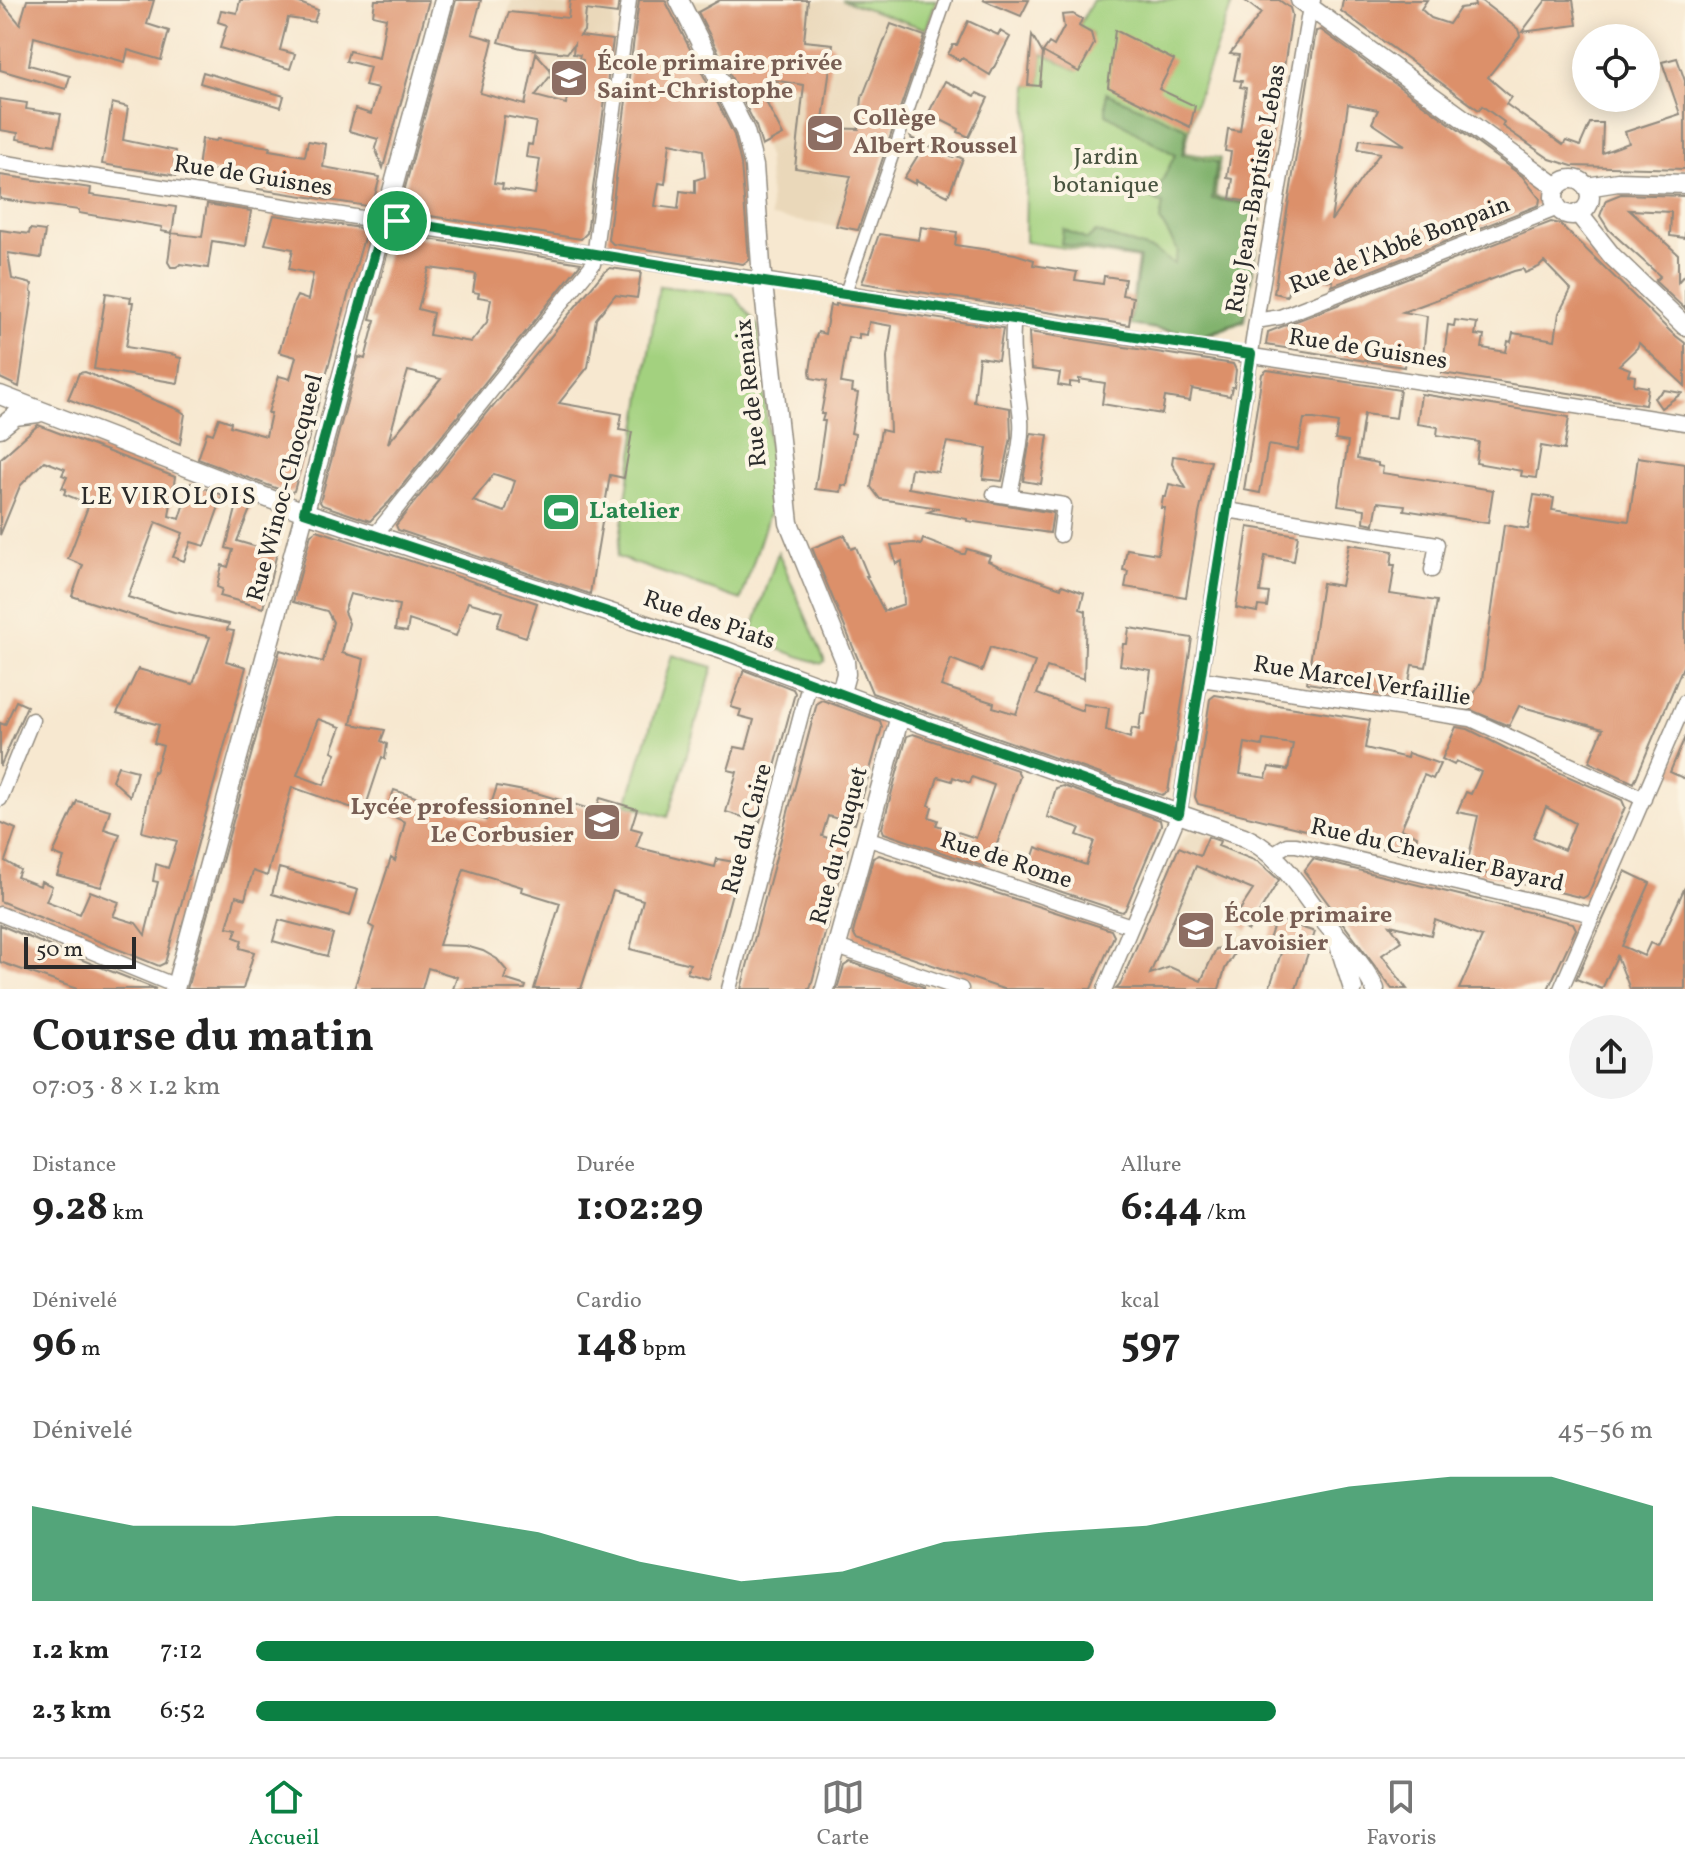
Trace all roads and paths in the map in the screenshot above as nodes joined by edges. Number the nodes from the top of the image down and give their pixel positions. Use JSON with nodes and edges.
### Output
{"nodes":[{"id":1,"x":444,"y":0,"type":"edge"},
{"id":2,"x":629,"y":0,"type":"edge"},
{"id":3,"x":679,"y":0,"type":"edge"},
{"id":4,"x":946,"y":0,"type":"edge"},
{"id":5,"x":1308,"y":2,"type":"edge"},
{"id":6,"x":0,"y":162,"type":"edge"},
{"id":7,"x":1685,"y":184,"type":"edge"},
{"id":8,"x":1557,"y":187,"type":"junction"},
{"id":9,"x":1587,"y":187,"type":"junction"},
{"id":10,"x":1558,"y":208,"type":"junction"},
{"id":11,"x":1578,"y":213,"type":"junction"},
{"id":12,"x":384,"y":219,"type":"junction"},
{"id":13,"x":596,"y":254,"type":"junction"},
{"id":14,"x":764,"y":282,"type":"junction"},
{"id":15,"x":845,"y":294,"type":"junction"},
{"id":16,"x":1014,"y":318,"type":"junction"},
{"id":17,"x":1256,"y":321,"type":"junction"},
{"id":18,"x":1685,"y":326,"type":"edge"},
{"id":19,"x":1251,"y":354,"type":"junction"},
{"id":20,"x":0,"y":395,"type":"edge"},
{"id":21,"x":45,"y":413,"type":"junction"},
{"id":22,"x":1685,"y":423,"type":"edge"},
{"id":23,"x":0,"y":428,"type":"edge"},
{"id":24,"x":1227,"y":510,"type":"junction"},
{"id":25,"x":304,"y":512,"type":"junction"},
{"id":26,"x":375,"y":535,"type":"junction"},
{"id":27,"x":1060,"y":535,"type":"dead end"},
{"id":28,"x":1432,"y":570,"type":"dead end"},
{"id":29,"x":1201,"y":679,"type":"junction"},
{"id":30,"x":810,"y":681,"type":"junction"},
{"id":31,"x":841,"y":692,"type":"junction"},
{"id":32,"x":1685,"y":702,"type":"edge"},
{"id":33,"x":900,"y":716,"type":"junction"},
{"id":34,"x":32,"y":720,"type":"dead end"},
{"id":35,"x":0,"y":799,"type":"edge"},
{"id":36,"x":1644,"y":799,"type":"junction"},
{"id":37,"x":1179,"y":814,"type":"junction"},
{"id":38,"x":866,"y":838,"type":"junction"},
{"id":39,"x":1272,"y":854,"type":"junction"},
{"id":40,"x":0,"y":914,"type":"edge"},
{"id":41,"x":1593,"y":915,"type":"junction"},
{"id":42,"x":1325,"y":922,"type":"junction"},
{"id":43,"x":1131,"y":926,"type":"junction"},
{"id":44,"x":837,"y":947,"type":"junction"},
{"id":45,"x":175,"y":988,"type":"edge"},
{"id":46,"x":729,"y":989,"type":"edge"},
{"id":47,"x":825,"y":989,"type":"edge"},
{"id":48,"x":961,"y":989,"type":"edge"},
{"id":49,"x":1105,"y":989,"type":"edge"},
{"id":50,"x":1353,"y":989,"type":"edge"},
{"id":51,"x":1375,"y":989,"type":"edge"},
{"id":52,"x":1561,"y":989,"type":"edge"}],
"edges":[{"from":1,"to":12,"type":"street","name":"Rue Winoc-Chocqueel"},
{"from":2,"to":13,"type":"street"},
{"from":3,"to":14,"type":"street","name":"Rue de Renaix"},
{"from":4,"to":15,"type":"street"},
{"from":5,"to":8,"type":"street"},
{"from":5,"to":17,"type":"street","name":"Rue Jean-Baptiste Lebas"},
{"from":6,"to":12,"type":"street","name":"Rue de Guisnes"},
{"from":7,"to":9,"type":"street"},
{"from":8,"to":9,"type":"street"},
{"from":8,"to":10,"type":"street"},
{"from":9,"to":11,"type":"street"},
{"from":10,"to":11,"type":"street"},
{"from":10,"to":17,"type":"street","name":"Rue de l'Abbé Bonpain"},
{"from":11,"to":18,"type":"street"},
{"from":12,"to":13,"type":"street","name":"Rue de Guisnes"},
{"from":12,"to":25,"type":"street","name":"Rue Winoc-Chocqueel"},
{"from":13,"to":14,"type":"street","name":"Rue de Guisnes"},
{"from":13,"to":26,"type":"street"},
{"from":14,"to":15,"type":"street","name":"Rue de Guisnes"},
{"from":14,"to":31,"type":"street","name":"Rue de Renaix"},
{"from":15,"to":16,"type":"street","name":"Rue de Guisnes"},
{"from":16,"to":19,"type":"street","name":"Rue de Guisnes"},
{"from":16,"to":27,"type":"street"},
{"from":17,"to":19,"type":"street","name":"Rue Jean-Baptiste Lebas"},
{"from":19,"to":22,"type":"street","name":"Rue de Guisnes"},
{"from":19,"to":24,"type":"street","name":"Rue Jean-Baptiste Lebas"},
{"from":20,"to":21,"type":"street","name":"Rue des Piats"},
{"from":21,"to":23,"type":"street"},
{"from":21,"to":25,"type":"street","name":"Rue des Piats"},
{"from":24,"to":28,"type":"street"},
{"from":24,"to":29,"type":"street","name":"Rue Jean-Baptiste Lebas"},
{"from":25,"to":26,"type":"street","name":"Rue des Piats"},
{"from":25,"to":45,"type":"street","name":"Rue Winoc-Chocqueel"},
{"from":26,"to":30,"type":"street","name":"Rue des Piats"},
{"from":29,"to":36,"type":"street","name":"Rue Marcel Verfaillie"},
{"from":29,"to":37,"type":"street","name":"Rue Jean-Baptiste Lebas"},
{"from":30,"to":31,"type":"street","name":"Rue des Piats"},
{"from":30,"to":46,"type":"street","name":"Rue du Caire"},
{"from":31,"to":33,"type":"street","name":"Rue des Piats"},
{"from":32,"to":36,"type":"street"},
{"from":33,"to":37,"type":"street","name":"Rue des Piats"},
{"from":33,"to":38,"type":"street","name":"Rue du Touquet"},
{"from":34,"to":35,"type":"street"},
{"from":36,"to":41,"type":"street"},
{"from":37,"to":39,"type":"street","name":"Rue des Piats"},
{"from":37,"to":43,"type":"street","name":"Rue Jean-Baptiste Lebas"},
{"from":38,"to":43,"type":"street","name":"Rue de Rome"},
{"from":38,"to":44,"type":"street","name":"Rue du Touquet"},
{"from":39,"to":41,"type":"street","name":"Rue du Chevalier Bayard"},
{"from":39,"to":42,"type":"street","name":"Rue des Piats"},
{"from":40,"to":45,"type":"street"},
{"from":41,"to":52,"type":"street"},
{"from":42,"to":50,"type":"street","name":"Rue des Piats"},
{"from":42,"to":51,"type":"street","name":"Rue des Piats"},
{"from":43,"to":49,"type":"street","name":"Rue Jean-Baptiste Lebas"},
{"from":44,"to":47,"type":"street","name":"Rue du Touquet"},
{"from":44,"to":48,"type":"street"}]}
